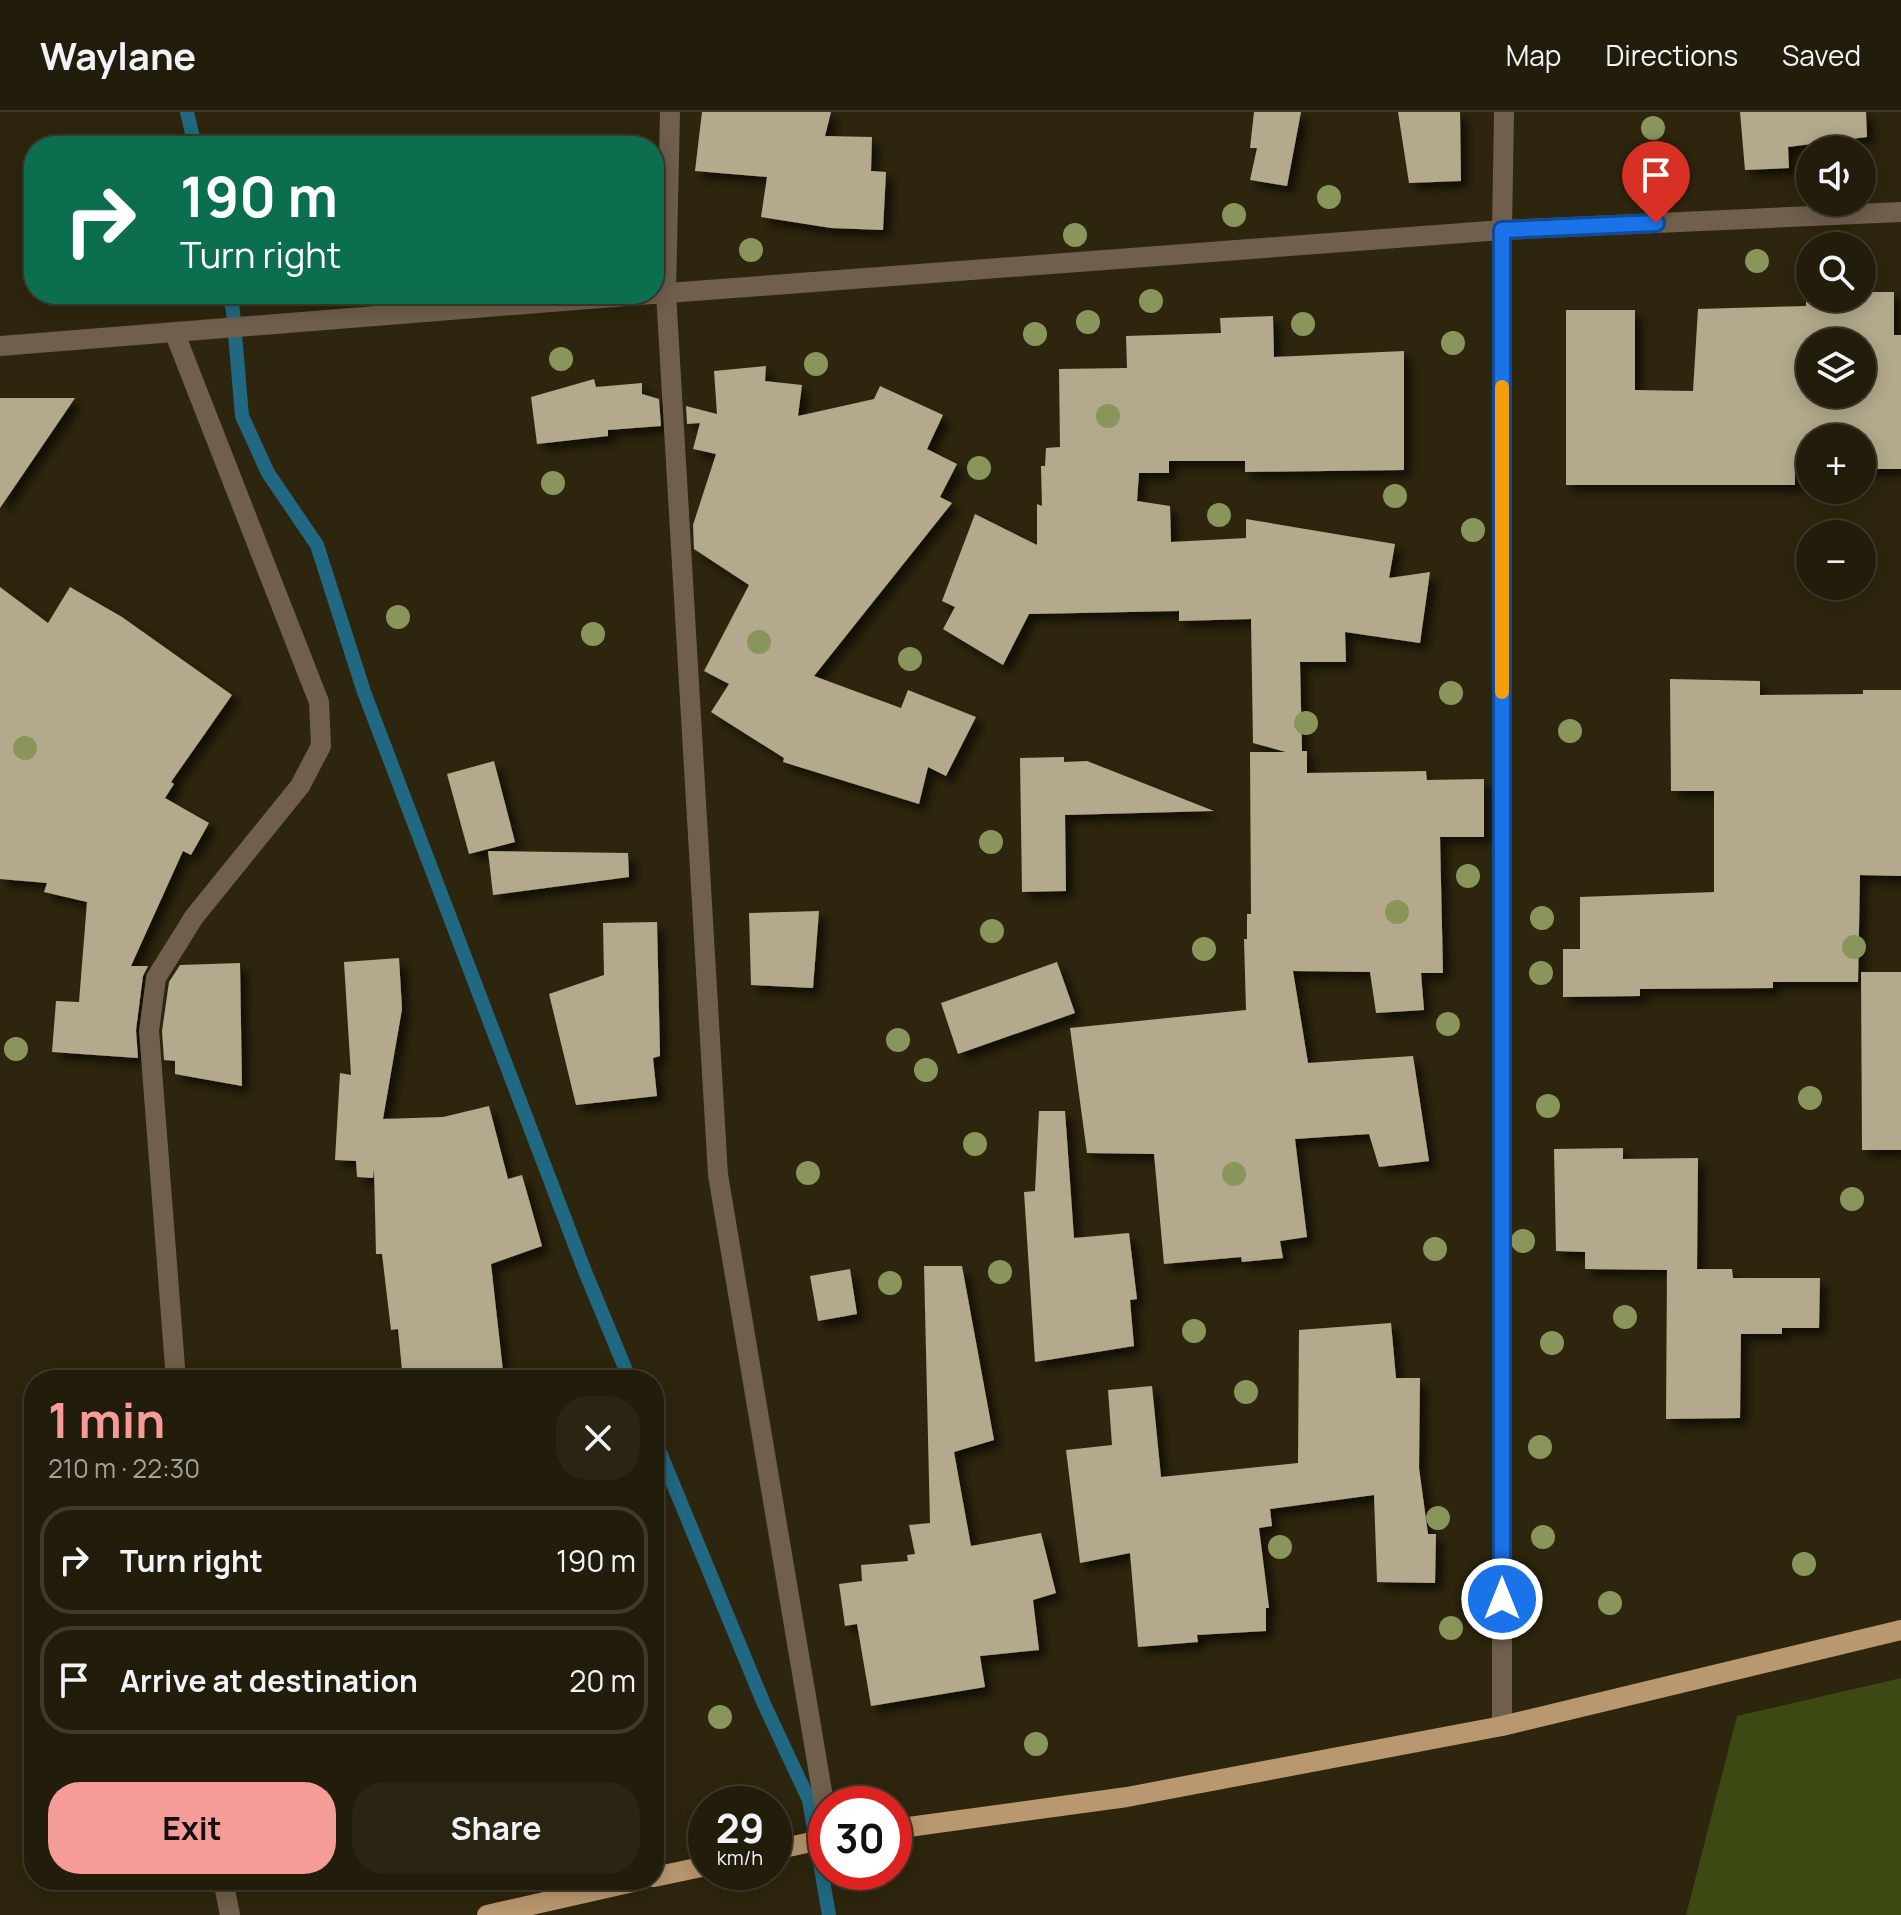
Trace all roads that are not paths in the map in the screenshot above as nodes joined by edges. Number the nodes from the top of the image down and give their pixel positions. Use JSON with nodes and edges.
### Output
{"nodes":[{"id":1,"x":670,"y":112,"type":"edge"},
{"id":2,"x":1504,"y":112,"type":"edge"},
{"id":3,"x":664,"y":196,"type":"edge"},
{"id":4,"x":1901,"y":212,"type":"edge"},
{"id":5,"x":1502,"y":230,"type":"junction"},
{"id":6,"x":664,"y":293,"type":"edge"},
{"id":7,"x":536,"y":304,"type":"edge"},
{"id":8,"x":658,"y":304,"type":"edge"},
{"id":9,"x":175,"y":334,"type":"junction"},
{"id":10,"x":0,"y":346,"type":"edge"},
{"id":11,"x":175,"y":1370,"type":"edge"},
{"id":12,"x":1901,"y":1630,"type":"edge"},
{"id":13,"x":1502,"y":1726,"type":"junction"},
{"id":14,"x":821,"y":1786,"type":"edge"},
{"id":15,"x":912,"y":1827,"type":"edge"},
{"id":16,"x":688,"y":1870,"type":"edge"},
{"id":17,"x":664,"y":1875,"type":"edge"},
{"id":18,"x":225,"y":1890,"type":"edge"},
{"id":19,"x":598,"y":1890,"type":"edge"},
{"id":20,"x":230,"y":1915,"type":"edge"},
{"id":21,"x":487,"y":1915,"type":"edge"}],
"edges":[{"from":1,"to":3,"type":"street"},
{"from":2,"to":5,"type":"street"},
{"from":4,"to":5,"type":"street"},
{"from":5,"to":6,"type":"street"},
{"from":5,"to":13,"type":"street"},
{"from":7,"to":9,"type":"street"},
{"from":8,"to":14,"type":"street"},
{"from":9,"to":10,"type":"street"},
{"from":9,"to":11,"type":"street"},
{"from":12,"to":13,"type":"main road"},
{"from":13,"to":15,"type":"main road"},
{"from":16,"to":17,"type":"main road"},
{"from":18,"to":20,"type":"street"},
{"from":19,"to":21,"type":"main road"}]}
